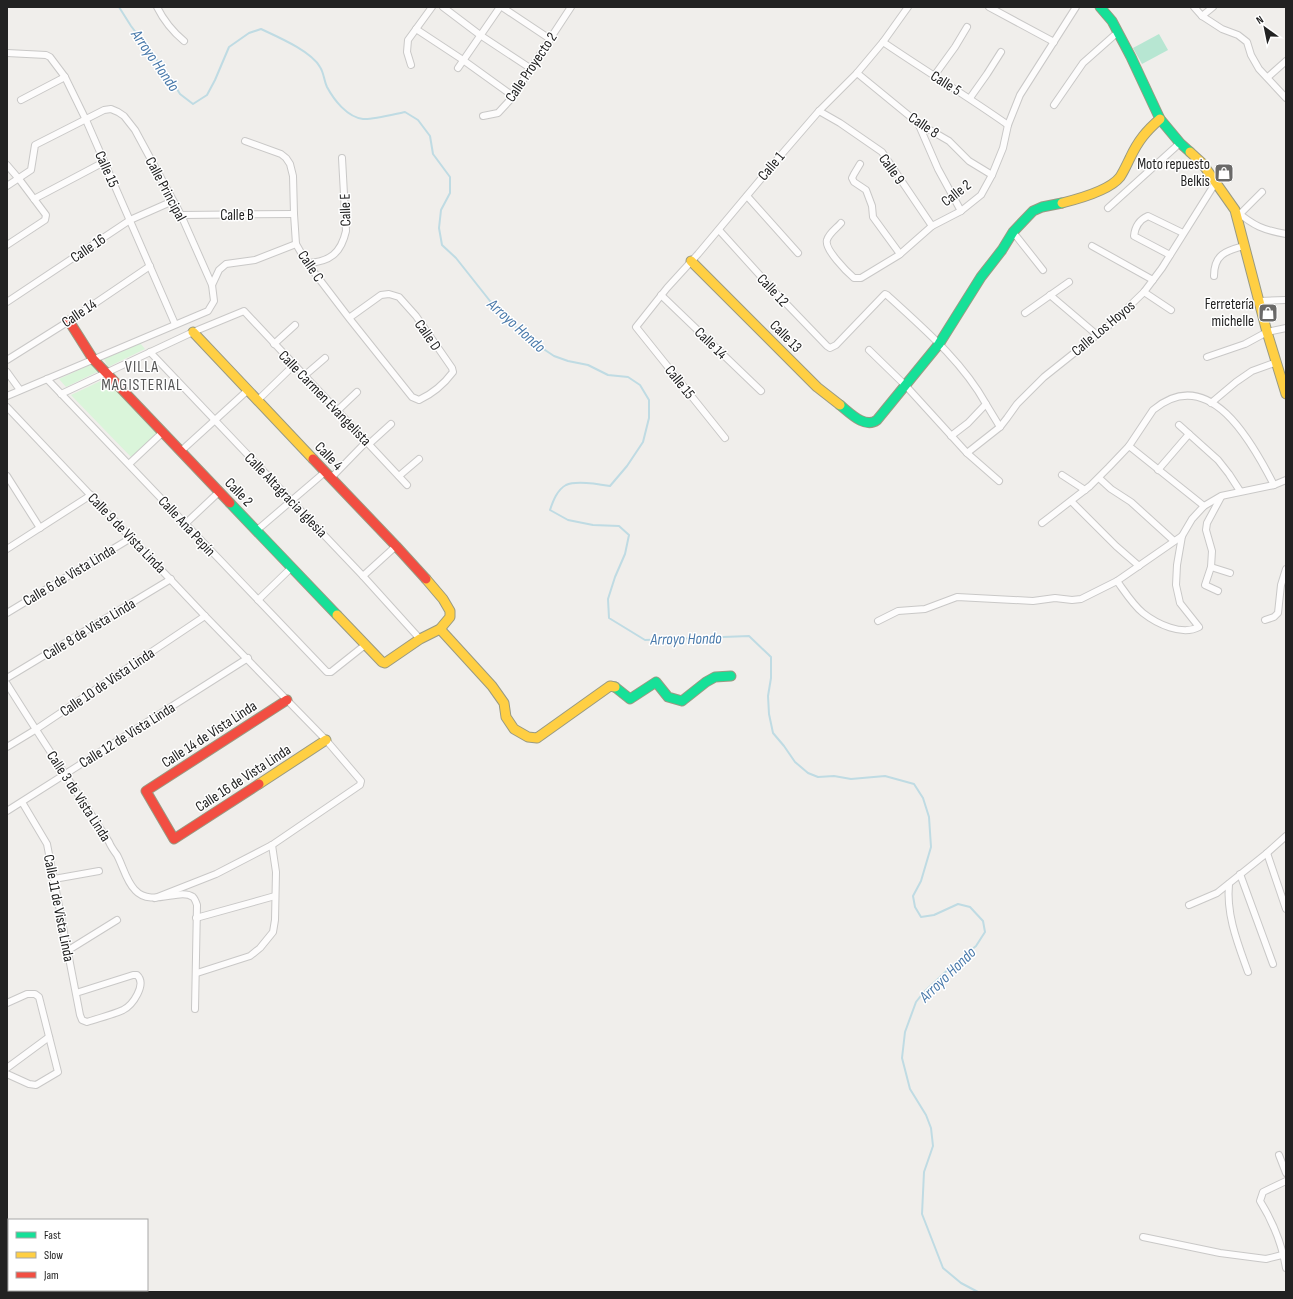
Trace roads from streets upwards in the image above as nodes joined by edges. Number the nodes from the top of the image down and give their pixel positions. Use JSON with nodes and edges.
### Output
{"nodes":[{"id":1,"x":157,"y":7,"type":"edge"},
{"id":2,"x":432,"y":7,"type":"edge"},
{"id":3,"x":443,"y":7,"type":"edge"},
{"id":4,"x":501,"y":7,"type":"edge"},
{"id":5,"x":563,"y":7,"type":"edge"},
{"id":6,"x":908,"y":7,"type":"edge"},
{"id":7,"x":989,"y":7,"type":"edge"},
{"id":8,"x":1076,"y":7,"type":"edge"},
{"id":9,"x":1100,"y":7,"type":"edge"},
{"id":10,"x":1194,"y":7,"type":"edge"},
{"id":11,"x":1213,"y":7,"type":"edge"},
{"id":12,"x":570,"y":9,"type":"edge"},
{"id":13,"x":1202,"y":16,"type":"junction"},
{"id":14,"x":967,"y":27,"type":"dead end"},
{"id":15,"x":416,"y":29,"type":"junction"},
{"id":16,"x":1118,"y":32,"type":"junction"},
{"id":17,"x":480,"y":35,"type":"junction"},
{"id":18,"x":550,"y":39,"type":"junction"},
{"id":19,"x":184,"y":41,"type":"dead end"},
{"id":20,"x":883,"y":42,"type":"junction"},
{"id":21,"x":1054,"y":42,"type":"junction"},
{"id":22,"x":1001,"y":52,"type":"dead end"},
{"id":23,"x":7,"y":53,"type":"edge"},
{"id":24,"x":463,"y":60,"type":"junction"},
{"id":25,"x":1286,"y":61,"type":"edge"},
{"id":26,"x":412,"y":65,"type":"dead end"},
{"id":27,"x":458,"y":68,"type":"dead end"},
{"id":28,"x":530,"y":68,"type":"junction"},
{"id":29,"x":857,"y":73,"type":"junction"},
{"id":30,"x":934,"y":76,"type":"junction"},
{"id":31,"x":65,"y":77,"type":"junction"},
{"id":32,"x":1268,"y":77,"type":"junction"},
{"id":33,"x":513,"y":96,"type":"junction"},
{"id":34,"x":970,"y":98,"type":"junction"},
{"id":35,"x":1286,"y":98,"type":"edge"},
{"id":36,"x":21,"y":100,"type":"dead end"},
{"id":37,"x":1054,"y":105,"type":"dead end"},
{"id":38,"x":819,"y":111,"type":"junction"},
{"id":39,"x":483,"y":116,"type":"dead end"},
{"id":40,"x":1160,"y":119,"type":"junction"},
{"id":41,"x":86,"y":120,"type":"junction"},
{"id":42,"x":918,"y":123,"type":"junction"},
{"id":43,"x":1008,"y":125,"type":"junction"},
{"id":44,"x":245,"y":141,"type":"dead end"},
{"id":45,"x":1180,"y":143,"type":"junction"},
{"id":46,"x":342,"y":158,"type":"dead end"},
{"id":47,"x":104,"y":162,"type":"junction"},
{"id":48,"x":860,"y":164,"type":"dead end"},
{"id":49,"x":7,"y":165,"type":"edge"},
{"id":50,"x":992,"y":175,"type":"junction"},
{"id":51,"x":19,"y":179,"type":"junction"},
{"id":52,"x":1216,"y":182,"type":"junction"},
{"id":53,"x":7,"y":186,"type":"edge"},
{"id":54,"x":1262,"y":192,"type":"dead end"},
{"id":55,"x":747,"y":196,"type":"junction"},
{"id":56,"x":34,"y":199,"type":"junction"},
{"id":57,"x":174,"y":201,"type":"junction"},
{"id":58,"x":1108,"y":208,"type":"dead end"},
{"id":59,"x":961,"y":211,"type":"junction"},
{"id":60,"x":1237,"y":212,"type":"junction"},
{"id":61,"x":294,"y":214,"type":"junction"},
{"id":62,"x":181,"y":215,"type":"junction"},
{"id":63,"x":130,"y":220,"type":"junction"},
{"id":64,"x":841,"y":223,"type":"dead end"},
{"id":65,"x":932,"y":226,"type":"junction"},
{"id":66,"x":719,"y":230,"type":"junction"},
{"id":67,"x":1013,"y":232,"type":"junction"},
{"id":68,"x":1183,"y":233,"type":"junction"},
{"id":69,"x":1286,"y":233,"type":"edge"},
{"id":70,"x":296,"y":244,"type":"junction"},
{"id":71,"x":7,"y":245,"type":"edge"},
{"id":72,"x":1092,"y":246,"type":"dead end"},
{"id":73,"x":1244,"y":246,"type":"junction"},
{"id":74,"x":798,"y":253,"type":"dead end"},
{"id":75,"x":900,"y":254,"type":"junction"},
{"id":76,"x":1170,"y":254,"type":"junction"},
{"id":77,"x":692,"y":261,"type":"junction"},
{"id":78,"x":307,"y":263,"type":"junction"},
{"id":79,"x":150,"y":266,"type":"junction"},
{"id":80,"x":1043,"y":270,"type":"dead end"},
{"id":81,"x":1214,"y":276,"type":"dead end"},
{"id":82,"x":1153,"y":280,"type":"junction"},
{"id":83,"x":1069,"y":282,"type":"dead end"},
{"id":84,"x":212,"y":285,"type":"junction"},
{"id":85,"x":1144,"y":292,"type":"junction"},
{"id":86,"x":661,"y":295,"type":"junction"},
{"id":87,"x":1050,"y":296,"type":"junction"},
{"id":88,"x":1259,"y":300,"type":"junction"},
{"id":89,"x":1286,"y":300,"type":"edge"},
{"id":90,"x":7,"y":302,"type":"edge"},
{"id":91,"x":1171,"y":310,"type":"dead end"},
{"id":92,"x":1025,"y":313,"type":"dead end"},
{"id":93,"x":348,"y":318,"type":"junction"},
{"id":94,"x":69,"y":320,"type":"junction"},
{"id":95,"x":175,"y":324,"type":"junction"},
{"id":96,"x":295,"y":325,"type":"dead end"},
{"id":97,"x":636,"y":327,"type":"joint"},
{"id":98,"x":1286,"y":328,"type":"edge"},
{"id":99,"x":193,"y":332,"type":"junction"},
{"id":100,"x":1267,"y":332,"type":"junction"},
{"id":101,"x":1097,"y":335,"type":"junction"},
{"id":102,"x":274,"y":344,"type":"junction"},
{"id":103,"x":939,"y":344,"type":"junction"},
{"id":104,"x":869,"y":350,"type":"dead end"},
{"id":105,"x":150,"y":352,"type":"junction"},
{"id":106,"x":1207,"y":357,"type":"dead end"},
{"id":107,"x":325,"y":358,"type":"dead end"},
{"id":108,"x":93,"y":359,"type":"junction"},
{"id":109,"x":7,"y":360,"type":"edge"},
{"id":110,"x":1277,"y":362,"type":"junction"},
{"id":111,"x":294,"y":365,"type":"junction"},
{"id":112,"x":7,"y":372,"type":"edge"},
{"id":113,"x":106,"y":373,"type":"junction"},
{"id":114,"x":304,"y":376,"type":"junction"},
{"id":115,"x":47,"y":379,"type":"junction"},
{"id":116,"x":906,"y":386,"type":"junction"},
{"id":117,"x":20,"y":390,"type":"junction"},
{"id":118,"x":248,"y":390,"type":"junction"},
{"id":119,"x":407,"y":391,"type":"joint"},
{"id":120,"x":761,"y":391,"type":"dead end"},
{"id":121,"x":357,"y":392,"type":"dead end"},
{"id":122,"x":61,"y":394,"type":"junction"},
{"id":123,"x":1286,"y":394,"type":"edge"},
{"id":124,"x":7,"y":396,"type":"edge"},
{"id":125,"x":258,"y":400,"type":"junction"},
{"id":126,"x":1211,"y":403,"type":"junction"},
{"id":127,"x":986,"y":404,"type":"junction"},
{"id":128,"x":7,"y":407,"type":"edge"},
{"id":129,"x":337,"y":411,"type":"junction"},
{"id":130,"x":214,"y":420,"type":"junction"},
{"id":131,"x":391,"y":424,"type":"dead end"},
{"id":132,"x":1179,"y":425,"type":"dead end"},
{"id":133,"x":1000,"y":426,"type":"junction"},
{"id":134,"x":163,"y":432,"type":"junction"},
{"id":135,"x":1189,"y":434,"type":"junction"},
{"id":136,"x":951,"y":436,"type":"junction"},
{"id":137,"x":725,"y":438,"type":"dead end"},
{"id":138,"x":368,"y":442,"type":"junction"},
{"id":139,"x":1129,"y":446,"type":"junction"},
{"id":140,"x":181,"y":451,"type":"junction"},
{"id":141,"x":967,"y":453,"type":"junction"},
{"id":142,"x":419,"y":459,"type":"dead end"},
{"id":143,"x":129,"y":464,"type":"junction"},
{"id":144,"x":1158,"y":470,"type":"junction"},
{"id":145,"x":328,"y":475,"type":"junction"},
{"id":146,"x":1062,"y":475,"type":"dead end"},
{"id":147,"x":7,"y":476,"type":"edge"},
{"id":148,"x":400,"y":476,"type":"junction"},
{"id":149,"x":1099,"y":478,"type":"junction"},
{"id":150,"x":1286,"y":480,"type":"edge"},
{"id":151,"x":999,"y":481,"type":"dead end"},
{"id":152,"x":407,"y":485,"type":"dead end"},
{"id":153,"x":1274,"y":485,"type":"junction"},
{"id":154,"x":1085,"y":490,"type":"junction"},
{"id":155,"x":1240,"y":491,"type":"junction"},
{"id":156,"x":219,"y":492,"type":"junction"},
{"id":157,"x":91,"y":495,"type":"junction"},
{"id":158,"x":1221,"y":496,"type":"junction"},
{"id":159,"x":1071,"y":500,"type":"junction"},
{"id":160,"x":291,"y":501,"type":"junction"},
{"id":161,"x":1204,"y":506,"type":"junction"},
{"id":162,"x":1042,"y":523,"type":"dead end"},
{"id":163,"x":185,"y":524,"type":"junction"},
{"id":164,"x":40,"y":528,"type":"junction"},
{"id":165,"x":256,"y":531,"type":"junction"},
{"id":166,"x":1182,"y":536,"type":"junction"},
{"id":167,"x":132,"y":538,"type":"junction"},
{"id":168,"x":1174,"y":541,"type":"junction"},
{"id":169,"x":396,"y":546,"type":"junction"},
{"id":170,"x":7,"y":549,"type":"edge"},
{"id":171,"x":1138,"y":566,"type":"junction"},
{"id":172,"x":1211,"y":567,"type":"junction"},
{"id":173,"x":291,"y":568,"type":"junction"},
{"id":174,"x":1286,"y":569,"type":"edge"},
{"id":175,"x":1230,"y":573,"type":"dead end"},
{"id":176,"x":363,"y":576,"type":"junction"},
{"id":177,"x":171,"y":579,"type":"junction"},
{"id":178,"x":1117,"y":581,"type":"junction"},
{"id":179,"x":1218,"y":591,"type":"dead end"},
{"id":180,"x":258,"y":600,"type":"junction"},
{"id":181,"x":7,"y":613,"type":"edge"},
{"id":182,"x":205,"y":616,"type":"junction"},
{"id":183,"x":878,"y":620,"type":"dead end"},
{"id":184,"x":1265,"y":620,"type":"dead end"},
{"id":185,"x":440,"y":630,"type":"junction"},
{"id":186,"x":420,"y":639,"type":"junction"},
{"id":187,"x":365,"y":645,"type":"junction"},
{"id":188,"x":248,"y":658,"type":"junction"},
{"id":189,"x":731,"y":676,"type":"dead end"},
{"id":190,"x":7,"y":678,"type":"edge"},
{"id":191,"x":7,"y":684,"type":"edge"},
{"id":192,"x":287,"y":700,"type":"junction"},
{"id":193,"x":35,"y":730,"type":"junction"},
{"id":194,"x":326,"y":740,"type":"junction"},
{"id":195,"x":7,"y":747,"type":"edge"},
{"id":196,"x":65,"y":774,"type":"junction"},
{"id":197,"x":22,"y":802,"type":"junction"},
{"id":198,"x":7,"y":810,"type":"edge"},
{"id":199,"x":1286,"y":836,"type":"edge"},
{"id":200,"x":174,"y":839,"type":"joint"},
{"id":201,"x":272,"y":845,"type":"junction"},
{"id":202,"x":1267,"y":853,"type":"junction"},
{"id":203,"x":99,"y":871,"type":"dead end"},
{"id":204,"x":1240,"y":874,"type":"junction"},
{"id":205,"x":54,"y":879,"type":"junction"},
{"id":206,"x":1229,"y":884,"type":"junction"},
{"id":207,"x":275,"y":896,"type":"junction"},
{"id":208,"x":156,"y":898,"type":"junction"},
{"id":209,"x":1189,"y":905,"type":"dead end"},
{"id":210,"x":1286,"y":909,"type":"edge"},
{"id":211,"x":196,"y":918,"type":"junction"},
{"id":212,"x":117,"y":920,"type":"dead end"},
{"id":213,"x":67,"y":951,"type":"junction"},
{"id":214,"x":1273,"y":964,"type":"dead end"},
{"id":215,"x":1248,"y":972,"type":"dead end"},
{"id":216,"x":197,"y":973,"type":"junction"},
{"id":217,"x":76,"y":993,"type":"junction"},
{"id":218,"x":7,"y":1003,"type":"edge"},
{"id":219,"x":195,"y":1009,"type":"dead end"},
{"id":220,"x":49,"y":1037,"type":"junction"},
{"id":221,"x":7,"y":1068,"type":"edge"},
{"id":222,"x":7,"y":1074,"type":"edge"},
{"id":223,"x":1279,"y":1155,"type":"dead end"},
{"id":224,"x":1286,"y":1173,"type":"edge"},
{"id":225,"x":1286,"y":1181,"type":"edge"},
{"id":226,"x":1143,"y":1237,"type":"dead end"},
{"id":227,"x":1285,"y":1255,"type":"edge"},
{"id":228,"x":1286,"y":1268,"type":"edge"}],
"edges":[{"from":1,"to":19,"type":"street"},
{"from":2,"to":15,"type":"street"},
{"from":3,"to":17,"type":"street"},
{"from":4,"to":17,"type":"street"},
{"from":4,"to":18,"type":"street"},
{"from":5,"to":12,"type":"street"},
{"from":6,"to":20,"type":"street","name":"Calle 1"},
{"from":7,"to":21,"type":"street"},
{"from":8,"to":21,"type":"street","name":"Calle 2"},
{"from":9,"to":16,"type":"street"},
{"from":10,"to":13,"type":"street"},
{"from":11,"to":13,"type":"street"},
{"from":12,"to":18,"type":"street","name":"Calle Proyecto 2"},
{"from":13,"to":32,"type":"street"},
{"from":14,"to":30,"type":"street"},
{"from":15,"to":24,"type":"street"},
{"from":15,"to":26,"type":"street"},
{"from":16,"to":37,"type":"street"},
{"from":16,"to":40,"type":"street"},
{"from":17,"to":24,"type":"street"},
{"from":17,"to":28,"type":"street"},
{"from":18,"to":28,"type":"street","name":"Calle Proyecto 2"},
{"from":20,"to":29,"type":"street","name":"Calle 1"},
{"from":20,"to":30,"type":"street","name":"Calle 5"},
{"from":21,"to":43,"type":"street","name":"Calle 2"},
{"from":22,"to":34,"type":"street"},
{"from":23,"to":31,"type":"street","name":"Calle 15"},
{"from":24,"to":27,"type":"street"},
{"from":24,"to":33,"type":"street"},
{"from":25,"to":32,"type":"street"},
{"from":28,"to":33,"type":"street","name":"Calle Proyecto 2"},
{"from":29,"to":38,"type":"street","name":"Calle 1"},
{"from":29,"to":42,"type":"street","name":"Calle 8"},
{"from":30,"to":34,"type":"street","name":"Calle 5"},
{"from":31,"to":36,"type":"street"},
{"from":31,"to":41,"type":"street","name":"Calle 15"},
{"from":32,"to":35,"type":"street"},
{"from":33,"to":39,"type":"street","name":"Calle Proyecto 2"},
{"from":34,"to":43,"type":"street","name":"Calle 5"},
{"from":38,"to":55,"type":"street","name":"Calle 1"},
{"from":38,"to":65,"type":"street","name":"Calle 9"},
{"from":40,"to":45,"type":"street"},
{"from":40,"to":67,"type":"street"},
{"from":41,"to":47,"type":"street","name":"Calle 15"},
{"from":41,"to":51,"type":"street"},
{"from":41,"to":57,"type":"street","name":"Calle Principal"},
{"from":42,"to":50,"type":"street","name":"Calle 8"},
{"from":42,"to":59,"type":"street"},
{"from":43,"to":50,"type":"street","name":"Calle 2"},
{"from":44,"to":61,"type":"street","name":"Calle C"},
{"from":45,"to":52,"type":"street"},
{"from":45,"to":58,"type":"street"},
{"from":46,"to":78,"type":"street","name":"Calle E"},
{"from":47,"to":56,"type":"street"},
{"from":47,"to":63,"type":"street","name":"Calle 15"},
{"from":48,"to":75,"type":"street"},
{"from":49,"to":51,"type":"street"},
{"from":50,"to":59,"type":"street","name":"Calle 2"},
{"from":51,"to":53,"type":"street"},
{"from":51,"to":56,"type":"street"},
{"from":52,"to":60,"type":"street"},
{"from":52,"to":68,"type":"street","name":"Calle Los Hoyos"},
{"from":54,"to":60,"type":"street"},
{"from":55,"to":66,"type":"street","name":"Calle 1"},
{"from":55,"to":74,"type":"street"},
{"from":56,"to":71,"type":"street"},
{"from":57,"to":62,"type":"street","name":"Calle Principal"},
{"from":57,"to":63,"type":"street","name":"Calle 16"},
{"from":59,"to":65,"type":"street","name":"Calle 2"},
{"from":60,"to":69,"type":"street"},
{"from":60,"to":73,"type":"street"},
{"from":61,"to":62,"type":"street","name":"Calle B"},
{"from":61,"to":70,"type":"street","name":"Calle C"},
{"from":62,"to":84,"type":"street","name":"Calle Principal"},
{"from":63,"to":79,"type":"street","name":"Calle 15"},
{"from":63,"to":90,"type":"street","name":"Calle 16"},
{"from":64,"to":75,"type":"street","name":"Calle 2"},
{"from":65,"to":75,"type":"street","name":"Calle 2"},
{"from":66,"to":77,"type":"street","name":"Calle 1"},
{"from":66,"to":103,"type":"street","name":"Calle 12"},
{"from":67,"to":80,"type":"street"},
{"from":67,"to":103,"type":"street"},
{"from":68,"to":76,"type":"street","name":"Calle Los Hoyos"},
{"from":68,"to":76,"type":"street"},
{"from":70,"to":78,"type":"street","name":"Calle C"},
{"from":70,"to":84,"type":"street"},
{"from":72,"to":82,"type":"street"},
{"from":73,"to":81,"type":"street"},
{"from":73,"to":88,"type":"street"},
{"from":76,"to":82,"type":"street","name":"Calle Los Hoyos"},
{"from":77,"to":86,"type":"street","name":"Calle 1"},
{"from":77,"to":116,"type":"street","name":"Calle 13"},
{"from":78,"to":93,"type":"street","name":"Calle C"},
{"from":79,"to":94,"type":"street","name":"Calle 14"},
{"from":79,"to":95,"type":"street","name":"Calle 15"},
{"from":82,"to":85,"type":"street","name":"Calle Los Hoyos"},
{"from":83,"to":87,"type":"street"},
{"from":84,"to":95,"type":"street","name":"Calle Principal"},
{"from":85,"to":91,"type":"street"},
{"from":85,"to":101,"type":"street","name":"Calle Los Hoyos"},
{"from":86,"to":97,"type":"street","name":"Calle 1"},
{"from":86,"to":120,"type":"street","name":"Calle 14"},
{"from":87,"to":92,"type":"street"},
{"from":87,"to":101,"type":"street"},
{"from":88,"to":89,"type":"street"},
{"from":88,"to":100,"type":"street"},
{"from":93,"to":119,"type":"street","name":"Calle C"},
{"from":93,"to":119,"type":"street","name":"Calle D"},
{"from":94,"to":108,"type":"street","name":"Calle 2"},
{"from":94,"to":109,"type":"street","name":"Calle 14"},
{"from":95,"to":108,"type":"street"},
{"from":96,"to":102,"type":"street"},
{"from":97,"to":137,"type":"street","name":"Calle 15"},
{"from":98,"to":100,"type":"street"},
{"from":99,"to":102,"type":"street","name":"Calle Carmen Evangelista"},
{"from":99,"to":105,"type":"street"},
{"from":99,"to":118,"type":"street","name":"Calle 4"},
{"from":100,"to":106,"type":"street"},
{"from":100,"to":110,"type":"street"},
{"from":101,"to":133,"type":"street","name":"Calle Los Hoyos"},
{"from":102,"to":111,"type":"street","name":"Calle Carmen Evangelista"},
{"from":103,"to":116,"type":"street"},
{"from":103,"to":127,"type":"street"},
{"from":104,"to":116,"type":"street"},
{"from":105,"to":113,"type":"street"},
{"from":105,"to":130,"type":"street","name":"Calle Altagracia Iglesia"},
{"from":107,"to":114,"type":"street"},
{"from":108,"to":113,"type":"street","name":"Calle 2"},
{"from":108,"to":115,"type":"street"},
{"from":110,"to":123,"type":"street"},
{"from":110,"to":126,"type":"street"},
{"from":111,"to":114,"type":"street","name":"Calle Carmen Evangelista"},
{"from":111,"to":125,"type":"street"},
{"from":112,"to":117,"type":"street"},
{"from":113,"to":122,"type":"street"},
{"from":113,"to":134,"type":"street","name":"Calle 2"},
{"from":114,"to":129,"type":"street","name":"Calle Carmen Evangelista"},
{"from":115,"to":117,"type":"street"},
{"from":115,"to":122,"type":"street","name":"Calle Ana Pepín"},
{"from":116,"to":136,"type":"street"},
{"from":117,"to":124,"type":"street"},
{"from":118,"to":125,"type":"street","name":"Calle 4"},
{"from":118,"to":130,"type":"street"},
{"from":121,"to":129,"type":"street"},
{"from":122,"to":143,"type":"street","name":"Calle Ana Pepín"},
{"from":125,"to":145,"type":"street","name":"Calle 4"},
{"from":126,"to":139,"type":"street"},
{"from":126,"to":153,"type":"street"},
{"from":127,"to":133,"type":"street"},
{"from":127,"to":136,"type":"street"},
{"from":128,"to":157,"type":"street","name":"Calle 9 de Vista Linda"},
{"from":129,"to":138,"type":"street","name":"Calle Carmen Evangelista"},
{"from":130,"to":140,"type":"street"},
{"from":130,"to":160,"type":"street","name":"Calle Altagracia Iglesia"},
{"from":131,"to":138,"type":"street"},
{"from":132,"to":135,"type":"street"},
{"from":133,"to":141,"type":"street","name":"Calle Los Hoyos"},
{"from":134,"to":140,"type":"street","name":"Calle 2"},
{"from":134,"to":143,"type":"street"},
{"from":135,"to":144,"type":"street"},
{"from":135,"to":155,"type":"street"},
{"from":136,"to":141,"type":"street"},
{"from":138,"to":145,"type":"street"},
{"from":138,"to":148,"type":"street","name":"Calle Carmen Evangelista"},
{"from":139,"to":144,"type":"street"},
{"from":139,"to":149,"type":"street"},
{"from":140,"to":156,"type":"street","name":"Calle 2"},
{"from":141,"to":151,"type":"street"},
{"from":142,"to":148,"type":"street"},
{"from":143,"to":163,"type":"street","name":"Calle Ana Pepín"},
{"from":144,"to":161,"type":"street"},
{"from":145,"to":160,"type":"street"},
{"from":145,"to":169,"type":"street","name":"Calle 4"},
{"from":146,"to":154,"type":"street"},
{"from":147,"to":164,"type":"street"},
{"from":148,"to":152,"type":"street","name":"Calle Carmen Evangelista"},
{"from":149,"to":154,"type":"street"},
{"from":149,"to":168,"type":"street"},
{"from":150,"to":153,"type":"street"},
{"from":153,"to":155,"type":"street"},
{"from":154,"to":159,"type":"street"},
{"from":155,"to":158,"type":"street"},
{"from":156,"to":163,"type":"street"},
{"from":156,"to":165,"type":"street","name":"Calle 2"},
{"from":157,"to":164,"type":"street"},
{"from":157,"to":167,"type":"street","name":"Calle 9 de Vista Linda"},
{"from":158,"to":161,"type":"street"},
{"from":158,"to":172,"type":"street"},
{"from":159,"to":162,"type":"street"},
{"from":159,"to":171,"type":"street"},
{"from":160,"to":165,"type":"street"},
{"from":160,"to":176,"type":"street","name":"Calle Altagracia Iglesia"},
{"from":161,"to":166,"type":"street"},
{"from":163,"to":180,"type":"street","name":"Calle Ana Pepín"},
{"from":164,"to":170,"type":"street"},
{"from":165,"to":173,"type":"street","name":"Calle 2"},
{"from":166,"to":168,"type":"street"},
{"from":166,"to":178,"type":"street"},
{"from":167,"to":177,"type":"street","name":"Calle 9 de Vista Linda"},
{"from":167,"to":181,"type":"street","name":"Calle 6 de Vista Linda"},
{"from":168,"to":171,"type":"street"},
{"from":169,"to":176,"type":"street"},
{"from":169,"to":185,"type":"street","name":"Calle 4"},
{"from":171,"to":178,"type":"street"},
{"from":172,"to":175,"type":"street"},
{"from":172,"to":179,"type":"street"},
{"from":173,"to":180,"type":"street"},
{"from":173,"to":187,"type":"street","name":"Calle 2"},
{"from":174,"to":184,"type":"street"},
{"from":176,"to":186,"type":"street","name":"Calle Altagracia Iglesia"},
{"from":177,"to":182,"type":"street","name":"Calle 9 de Vista Linda"},
{"from":177,"to":190,"type":"street","name":"Calle 8 de Vista Linda"},
{"from":178,"to":183,"type":"street"},
{"from":180,"to":187,"type":"street","name":"Calle Ana Pepín"},
{"from":182,"to":188,"type":"street","name":"Calle 9 de Vista Linda"},
{"from":182,"to":193,"type":"street","name":"Calle 10 de Vista Linda"},
{"from":185,"to":186,"type":"street"},
{"from":185,"to":189,"type":"street"},
{"from":186,"to":187,"type":"street","name":"Calle 2"},
{"from":188,"to":192,"type":"street","name":"Calle 9 de Vista Linda"},
{"from":188,"to":196,"type":"street","name":"Calle 12 de Vista Linda"},
{"from":191,"to":193,"type":"street","name":"Calle 3 de Vista Linda"},
{"from":192,"to":194,"type":"street","name":"Calle 9 de Vista Linda"},
{"from":192,"to":200,"type":"street","name":"Calle 14 de Vista Linda"},
{"from":193,"to":195,"type":"street","name":"Calle 10 de Vista Linda"},
{"from":193,"to":196,"type":"street","name":"Calle 3 de Vista Linda"},
{"from":194,"to":200,"type":"street","name":"Calle 16 de Vista Linda"},
{"from":194,"to":201,"type":"street","name":"Calle 9 de Vista Linda"},
{"from":196,"to":197,"type":"street","name":"Calle 12 de Vista Linda"},
{"from":196,"to":208,"type":"street","name":"Calle 3 de Vista Linda"},
{"from":197,"to":198,"type":"street","name":"Calle 12 de Vista Linda"},
{"from":197,"to":205,"type":"street","name":"Calle 11 de Vista Linda"},
{"from":199,"to":202,"type":"street"},
{"from":201,"to":207,"type":"street"},
{"from":201,"to":208,"type":"street"},
{"from":202,"to":204,"type":"street"},
{"from":202,"to":210,"type":"street"},
{"from":203,"to":205,"type":"street"},
{"from":204,"to":206,"type":"street"},
{"from":204,"to":214,"type":"street"},
{"from":205,"to":213,"type":"street","name":"Calle 11 de Vista Linda"},
{"from":206,"to":209,"type":"street"},
{"from":206,"to":215,"type":"street"},
{"from":207,"to":211,"type":"street"},
{"from":207,"to":216,"type":"street"},
{"from":208,"to":211,"type":"street"},
{"from":211,"to":216,"type":"street"},
{"from":212,"to":213,"type":"street"},
{"from":213,"to":217,"type":"street","name":"Calle 11 de Vista Linda"},
{"from":216,"to":219,"type":"street"},
{"from":217,"to":217,"type":"street","name":"Calle 11 de Vista Linda"},
{"from":218,"to":220,"type":"street"},
{"from":220,"to":221,"type":"street"},
{"from":220,"to":222,"type":"street"},
{"from":223,"to":224,"type":"street"},
{"from":225,"to":227,"type":"street"},
{"from":226,"to":227,"type":"street"},
{"from":227,"to":228,"type":"street"}]}
